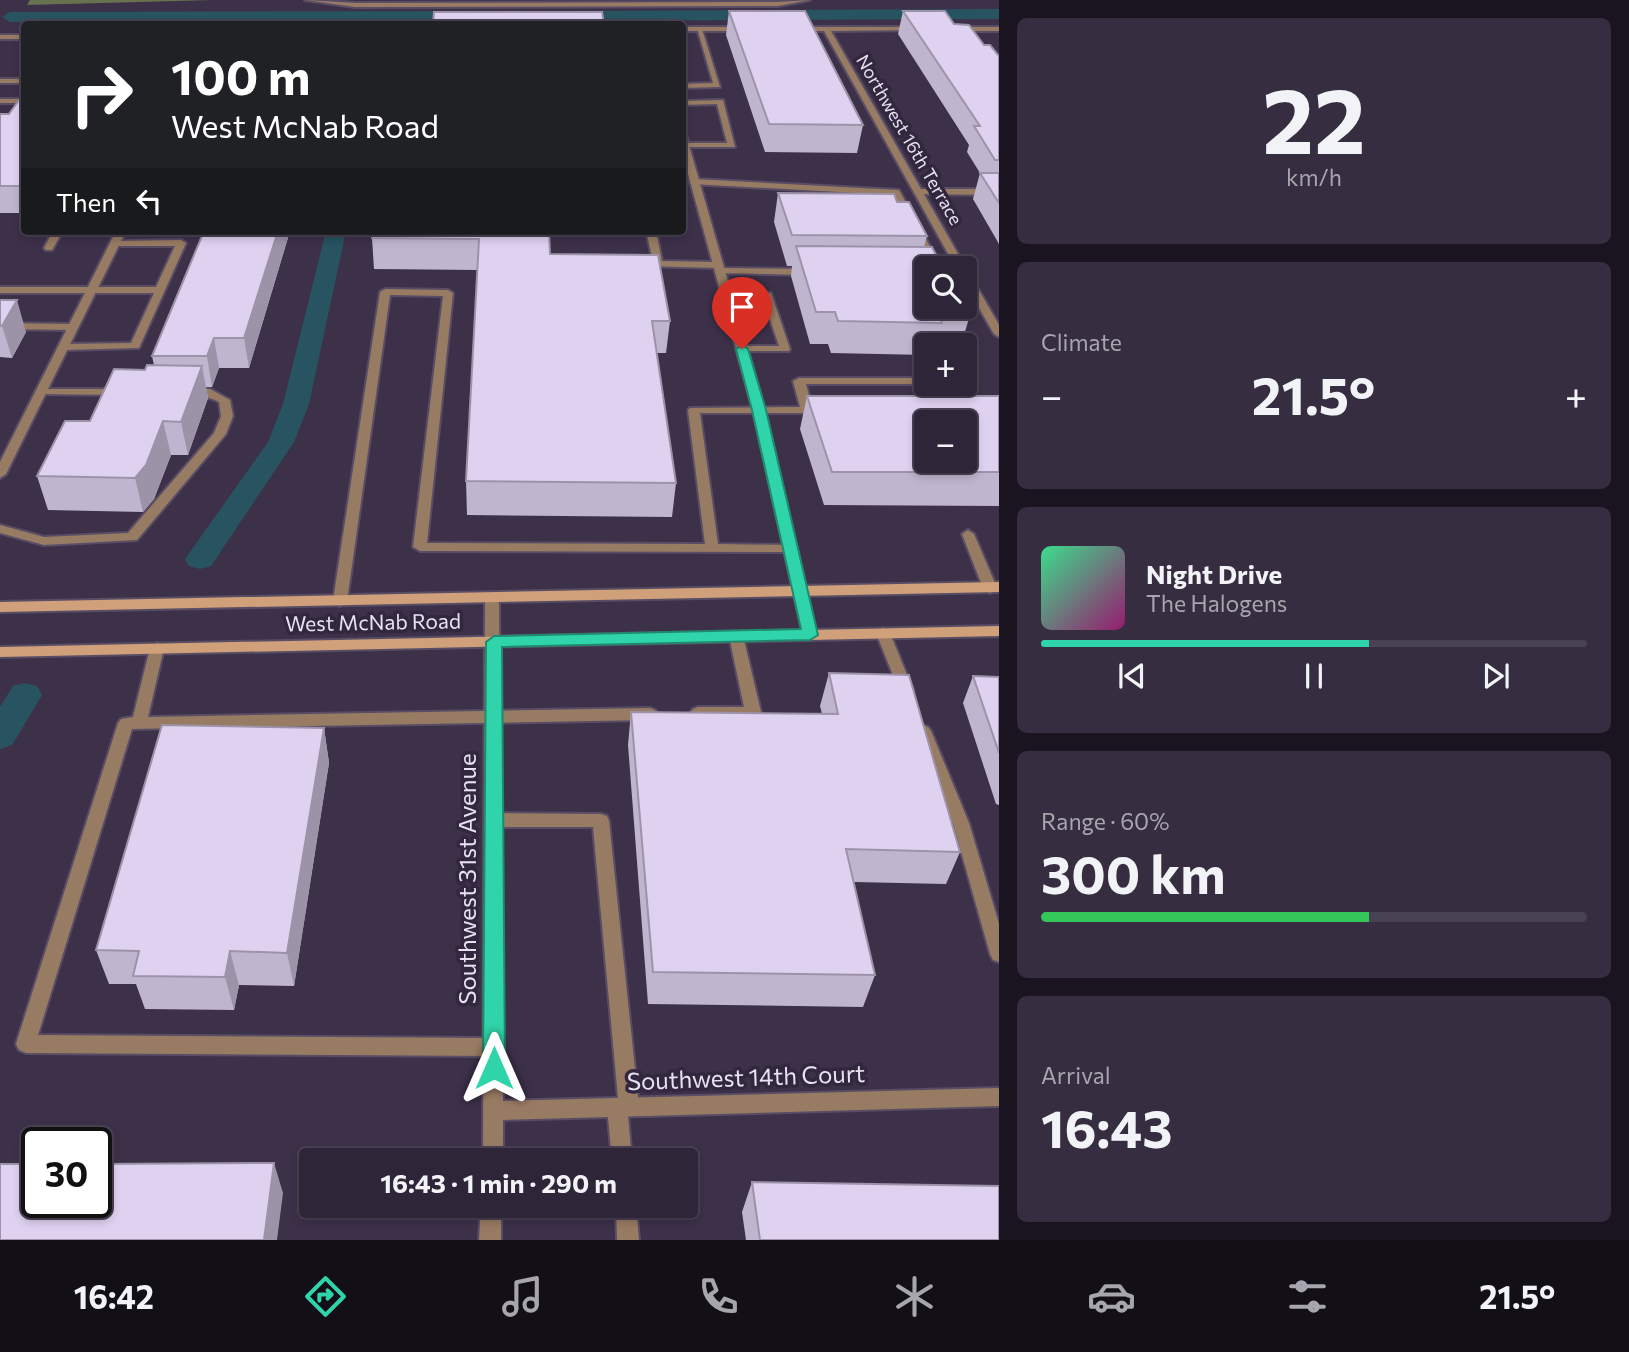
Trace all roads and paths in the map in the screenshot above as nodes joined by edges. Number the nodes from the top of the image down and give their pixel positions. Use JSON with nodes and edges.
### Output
{"nodes":[{"id":1,"x":308,"y":0,"type":"edge"},
{"id":2,"x":807,"y":0,"type":"edge"},
{"id":3,"x":368,"y":2,"type":"edge"},
{"id":4,"x":749,"y":2,"type":"edge"},
{"id":5,"x":686,"y":29,"type":"edge"},
{"id":6,"x":699,"y":29,"type":"junction"},
{"id":7,"x":750,"y":29,"type":"edge"},
{"id":8,"x":788,"y":29,"type":"edge"},
{"id":9,"x":826,"y":29,"type":"junction"},
{"id":10,"x":921,"y":29,"type":"edge"},
{"id":11,"x":948,"y":29,"type":"edge"},
{"id":12,"x":962,"y":29,"type":"junction"},
{"id":13,"x":999,"y":29,"type":"edge"},
{"id":14,"x":0,"y":37,"type":"edge"},
{"id":15,"x":21,"y":37,"type":"edge"},
{"id":16,"x":970,"y":39,"type":"edge"},
{"id":17,"x":0,"y":81,"type":"edge"},
{"id":18,"x":21,"y":81,"type":"edge"},
{"id":19,"x":686,"y":86,"type":"edge"},
{"id":20,"x":0,"y":101,"type":"edge"},
{"id":21,"x":21,"y":101,"type":"edge"},
{"id":22,"x":686,"y":103,"type":"edge"},
{"id":23,"x":686,"y":142,"type":"edge"},
{"id":24,"x":686,"y":166,"type":"edge"},
{"id":25,"x":695,"y":186,"type":"junction"},
{"id":26,"x":686,"y":187,"type":"edge"},
{"id":27,"x":918,"y":192,"type":"junction"},
{"id":28,"x":999,"y":192,"type":"edge"},
{"id":29,"x":56,"y":235,"type":"edge"},
{"id":30,"x":119,"y":235,"type":"edge"},
{"id":31,"x":652,"y":235,"type":"edge"},
{"id":32,"x":115,"y":244,"type":"junction"},
{"id":33,"x":49,"y":248,"type":"dead end"},
{"id":34,"x":932,"y":256,"type":"edge"},
{"id":35,"x":954,"y":256,"type":"edge"},
{"id":36,"x":632,"y":264,"type":"edge"},
{"id":37,"x":658,"y":264,"type":"junction"},
{"id":38,"x":719,"y":268,"type":"junction"},
{"id":39,"x":816,"y":272,"type":"edge"},
{"id":40,"x":0,"y":289,"type":"edge"},
{"id":41,"x":92,"y":290,"type":"junction"},
{"id":42,"x":160,"y":290,"type":"junction"},
{"id":43,"x":726,"y":295,"type":"junction"},
{"id":44,"x":977,"y":296,"type":"edge"},
{"id":45,"x":0,"y":326,"type":"edge"},
{"id":46,"x":73,"y":327,"type":"junction"},
{"id":47,"x":999,"y":334,"type":"edge"},
{"id":48,"x":64,"y":346,"type":"junction"},
{"id":49,"x":742,"y":349,"type":"junction"},
{"id":50,"x":911,"y":381,"type":"dead end"},
{"id":51,"x":41,"y":392,"type":"junction"},
{"id":52,"x":132,"y":392,"type":"edge"},
{"id":53,"x":171,"y":392,"type":"edge"},
{"id":54,"x":759,"y":410,"type":"junction"},
{"id":55,"x":807,"y":410,"type":"junction"},
{"id":56,"x":834,"y":410,"type":"edge"},
{"id":57,"x":5,"y":453,"type":"edge"},
{"id":58,"x":0,"y":474,"type":"edge"},
{"id":59,"x":0,"y":529,"type":"edge"},
{"id":60,"x":968,"y":534,"type":"dead end"},
{"id":61,"x":712,"y":549,"type":"junction"},
{"id":62,"x":789,"y":549,"type":"junction"},
{"id":63,"x":995,"y":588,"type":"edge"},
{"id":64,"x":799,"y":592,"type":"junction"},
{"id":65,"x":492,"y":598,"type":"junction"},
{"id":66,"x":340,"y":601,"type":"junction"},
{"id":67,"x":0,"y":607,"type":"edge"},
{"id":68,"x":999,"y":631,"type":"edge"},
{"id":69,"x":883,"y":633,"type":"junction"},
{"id":70,"x":810,"y":635,"type":"junction"},
{"id":71,"x":736,"y":636,"type":"junction"},
{"id":72,"x":494,"y":642,"type":"junction"},
{"id":73,"x":157,"y":648,"type":"junction"},
{"id":74,"x":0,"y":652,"type":"edge"},
{"id":75,"x":494,"y":718,"type":"junction"},
{"id":76,"x":139,"y":723,"type":"junction"},
{"id":77,"x":494,"y":820,"type":"junction"},
{"id":78,"x":999,"y":954,"type":"edge"},
{"id":79,"x":494,"y":1047,"type":"junction"},
{"id":80,"x":999,"y":1097,"type":"edge"},
{"id":81,"x":623,"y":1107,"type":"junction"},
{"id":82,"x":494,"y":1111,"type":"junction"},
{"id":83,"x":492,"y":1148,"type":"edge"},
{"id":84,"x":622,"y":1148,"type":"edge"},
{"id":85,"x":491,"y":1218,"type":"edge"},
{"id":86,"x":627,"y":1218,"type":"edge"},
{"id":87,"x":490,"y":1240,"type":"edge"},
{"id":88,"x":628,"y":1240,"type":"edge"}],
"edges":[{"from":1,"to":3,"type":"street"},
{"from":2,"to":4,"type":"street"},
{"from":3,"to":4,"type":"street"},
{"from":5,"to":6,"type":"street"},
{"from":6,"to":7,"type":"street"},
{"from":6,"to":19,"type":"street"},
{"from":8,"to":9,"type":"street"},
{"from":9,"to":10,"type":"street"},
{"from":9,"to":27,"type":"street","name":"Northwest 16th Terrace"},
{"from":11,"to":12,"type":"street"},
{"from":12,"to":13,"type":"street"},
{"from":12,"to":16,"type":"street"},
{"from":14,"to":15,"type":"street"},
{"from":17,"to":18,"type":"street"},
{"from":20,"to":21,"type":"street"},
{"from":22,"to":23,"type":"street"},
{"from":24,"to":25,"type":"street"},
{"from":25,"to":26,"type":"street"},
{"from":25,"to":34,"type":"street"},
{"from":25,"to":38,"type":"street"},
{"from":27,"to":28,"type":"street"},
{"from":27,"to":35,"type":"street","name":"Northwest 16th Terrace"},
{"from":29,"to":33,"type":"street"},
{"from":30,"to":32,"type":"street"},
{"from":31,"to":37,"type":"street"},
{"from":32,"to":41,"type":"street"},
{"from":32,"to":42,"type":"street"},
{"from":36,"to":37,"type":"street"},
{"from":37,"to":38,"type":"street"},
{"from":38,"to":39,"type":"street"},
{"from":38,"to":43,"type":"street"},
{"from":40,"to":41,"type":"street"},
{"from":41,"to":42,"type":"street"},
{"from":41,"to":46,"type":"street"},
{"from":42,"to":48,"type":"street"},
{"from":43,"to":49,"type":"street"},
{"from":43,"to":49,"type":"street"},
{"from":44,"to":47,"type":"street"},
{"from":45,"to":46,"type":"street"},
{"from":46,"to":48,"type":"street"},
{"from":48,"to":51,"type":"street"},
{"from":49,"to":54,"type":"street"},
{"from":50,"to":55,"type":"street"},
{"from":51,"to":52,"type":"street"},
{"from":51,"to":57,"type":"street"},
{"from":53,"to":59,"type":"street"},
{"from":54,"to":55,"type":"street"},
{"from":54,"to":61,"type":"street"},
{"from":54,"to":62,"type":"street"},
{"from":55,"to":56,"type":"street"},
{"from":57,"to":58,"type":"street"},
{"from":60,"to":63,"type":"street"},
{"from":61,"to":62,"type":"street"},
{"from":61,"to":66,"type":"street"},
{"from":62,"to":64,"type":"street"},
{"from":63,"to":64,"type":"main road","name":"West McNab Road"},
{"from":64,"to":65,"type":"main road","name":"West McNab Road"},
{"from":64,"to":70,"type":"street"},
{"from":65,"to":66,"type":"main road","name":"West McNab Road"},
{"from":65,"to":72,"type":"street","name":"Southwest 31st Avenue"},
{"from":66,"to":67,"type":"main road","name":"West McNab Road"},
{"from":68,"to":69,"type":"main road","name":"West McNab Road"},
{"from":69,"to":70,"type":"main road","name":"West McNab Road"},
{"from":69,"to":78,"type":"street"},
{"from":70,"to":71,"type":"main road","name":"West McNab Road"},
{"from":71,"to":72,"type":"main road","name":"West McNab Road"},
{"from":71,"to":75,"type":"street"},
{"from":72,"to":73,"type":"main road","name":"West McNab Road"},
{"from":72,"to":75,"type":"street","name":"Southwest 31st Avenue"},
{"from":73,"to":74,"type":"main road","name":"West McNab Road"},
{"from":73,"to":76,"type":"street"},
{"from":75,"to":76,"type":"street"},
{"from":75,"to":77,"type":"street","name":"Southwest 31st Avenue"},
{"from":76,"to":79,"type":"street"},
{"from":77,"to":79,"type":"street","name":"Southwest 31st Avenue"},
{"from":77,"to":81,"type":"street"},
{"from":79,"to":82,"type":"street","name":"Southwest 31st Avenue"},
{"from":80,"to":81,"type":"street","name":"Southwest 14th Court"},
{"from":81,"to":82,"type":"street","name":"Southwest 14th Court"},
{"from":81,"to":84,"type":"street"},
{"from":82,"to":83,"type":"street","name":"Southwest 31st Avenue"},
{"from":85,"to":87,"type":"street"},
{"from":86,"to":88,"type":"street"}]}
